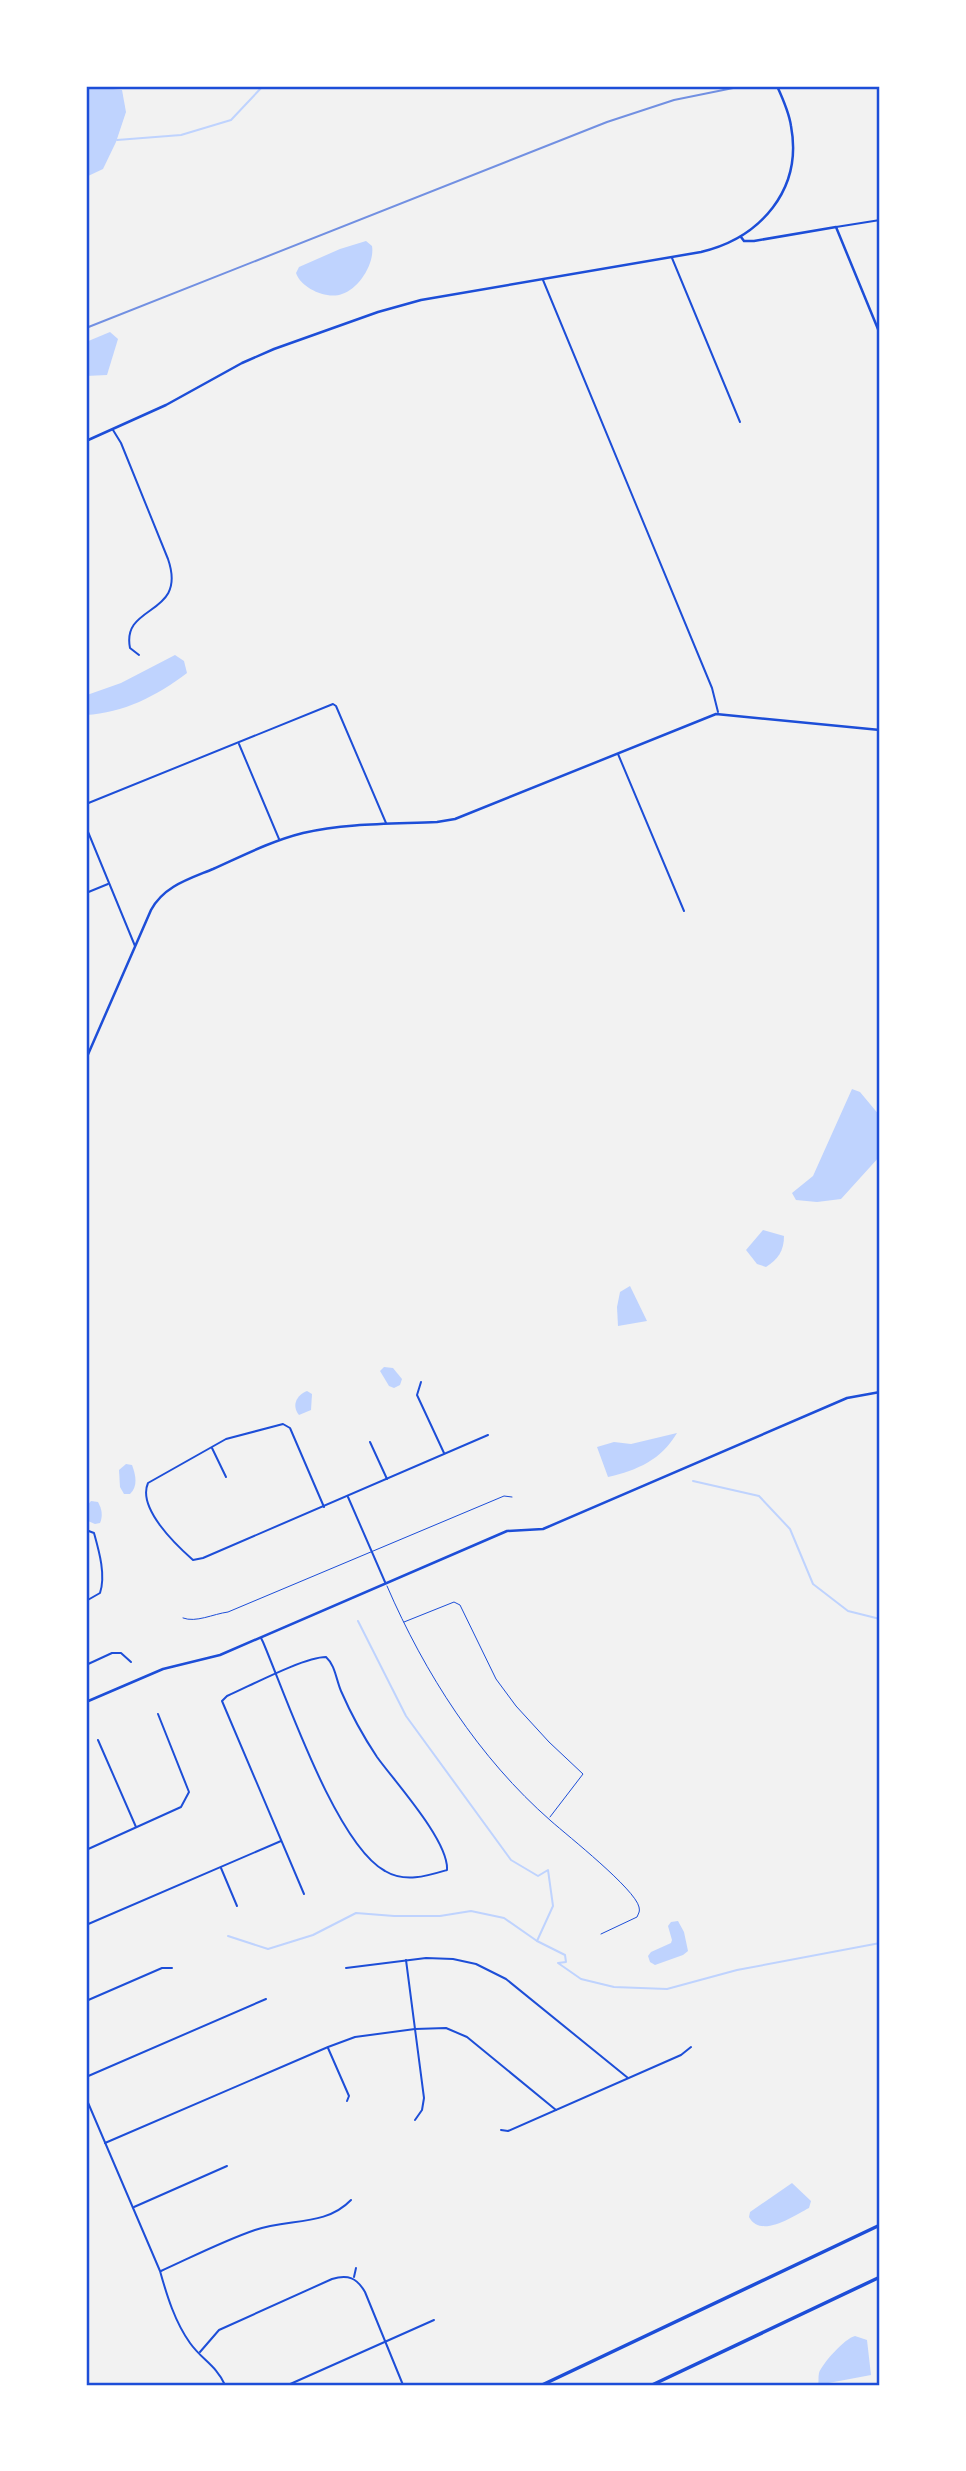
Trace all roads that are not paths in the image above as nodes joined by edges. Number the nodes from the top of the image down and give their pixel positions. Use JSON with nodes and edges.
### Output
{"nodes":[{"id":1,"x":777,"y":86,"type":"edge"},
{"id":2,"x":880,"y":220,"type":"edge"},
{"id":3,"x":836,"y":228,"type":"junction"},
{"id":4,"x":741,"y":237,"type":"junction"},
{"id":5,"x":671,"y":257,"type":"junction"},
{"id":6,"x":542,"y":279,"type":"junction"},
{"id":7,"x":880,"y":334,"type":"edge"},
{"id":8,"x":740,"y":422,"type":"dead end"},
{"id":9,"x":112,"y":430,"type":"junction"},
{"id":10,"x":86,"y":441,"type":"edge"},
{"id":11,"x":139,"y":655,"type":"dead end"},
{"id":12,"x":718,"y":713,"type":"junction"},
{"id":13,"x":880,"y":730,"type":"edge"},
{"id":14,"x":239,"y":743,"type":"junction"},
{"id":15,"x":617,"y":753,"type":"junction"},
{"id":16,"x":86,"y":804,"type":"edge"},
{"id":17,"x":387,"y":824,"type":"junction"},
{"id":18,"x":86,"y":827,"type":"edge"},
{"id":19,"x":280,"y":840,"type":"junction"},
{"id":20,"x":109,"y":884,"type":"junction"},
{"id":21,"x":86,"y":893,"type":"edge"},
{"id":22,"x":684,"y":911,"type":"dead end"},
{"id":23,"x":136,"y":946,"type":"junction"},
{"id":24,"x":86,"y":1059,"type":"edge"},
{"id":25,"x":421,"y":1382,"type":"dead end"},
{"id":26,"x":880,"y":1392,"type":"edge"},
{"id":27,"x":488,"y":1435,"type":"dead end"},
{"id":28,"x":370,"y":1442,"type":"dead end"},
{"id":29,"x":211,"y":1447,"type":"junction"},
{"id":30,"x":444,"y":1454,"type":"junction"},
{"id":31,"x":226,"y":1477,"type":"dead end"},
{"id":32,"x":387,"y":1479,"type":"junction"},
{"id":33,"x":348,"y":1496,"type":"junction"},
{"id":34,"x":512,"y":1497,"type":"dead end"},
{"id":35,"x":324,"y":1507,"type":"junction"},
{"id":36,"x":86,"y":1530,"type":"edge"},
{"id":37,"x":372,"y":1551,"type":"junction"},
{"id":38,"x":386,"y":1584,"type":"junction"},
{"id":39,"x":86,"y":1601,"type":"edge"},
{"id":40,"x":183,"y":1618,"type":"dead end"},
{"id":41,"x":403,"y":1623,"type":"junction"},
{"id":42,"x":261,"y":1637,"type":"junction"},
{"id":43,"x":131,"y":1662,"type":"dead end"},
{"id":44,"x":86,"y":1665,"type":"edge"},
{"id":45,"x":277,"y":1674,"type":"junction"},
{"id":46,"x":86,"y":1702,"type":"edge"},
{"id":47,"x":158,"y":1714,"type":"dead end"},
{"id":48,"x":98,"y":1740,"type":"dead end"},
{"id":49,"x":548,"y":1819,"type":"junction"},
{"id":50,"x":136,"y":1828,"type":"junction"},
{"id":51,"x":281,"y":1841,"type":"junction"},
{"id":52,"x":86,"y":1850,"type":"edge"},
{"id":53,"x":220,"y":1867,"type":"junction"},
{"id":54,"x":304,"y":1894,"type":"dead end"},
{"id":55,"x":237,"y":1906,"type":"dead end"},
{"id":56,"x":86,"y":1925,"type":"edge"},
{"id":57,"x":601,"y":1934,"type":"dead end"},
{"id":58,"x":407,"y":1960,"type":"junction"},
{"id":59,"x":172,"y":1968,"type":"dead end"},
{"id":60,"x":346,"y":1968,"type":"dead end"},
{"id":61,"x":266,"y":1999,"type":"dead end"},
{"id":62,"x":86,"y":2001,"type":"edge"},
{"id":63,"x":415,"y":2029,"type":"junction"},
{"id":64,"x":691,"y":2046,"type":"dead end"},
{"id":65,"x":328,"y":2047,"type":"junction"},
{"id":66,"x":86,"y":2077,"type":"edge"},
{"id":67,"x":628,"y":2078,"type":"junction"},
{"id":68,"x":86,"y":2098,"type":"edge"},
{"id":69,"x":347,"y":2101,"type":"dead end"},
{"id":70,"x":556,"y":2110,"type":"junction"},
{"id":71,"x":415,"y":2120,"type":"dead end"},
{"id":72,"x":501,"y":2130,"type":"dead end"},
{"id":73,"x":105,"y":2143,"type":"junction"},
{"id":74,"x":227,"y":2166,"type":"dead end"},
{"id":75,"x":351,"y":2200,"type":"dead end"},
{"id":76,"x":133,"y":2207,"type":"junction"},
{"id":77,"x":880,"y":2225,"type":"edge"},
{"id":78,"x":356,"y":2268,"type":"dead end"},
{"id":79,"x":160,"y":2271,"type":"junction"},
{"id":80,"x":880,"y":2277,"type":"edge"},
{"id":81,"x":353,"y":2278,"type":"junction"},
{"id":82,"x":434,"y":2320,"type":"dead end"},
{"id":83,"x":386,"y":2342,"type":"junction"},
{"id":84,"x":199,"y":2353,"type":"junction"},
{"id":85,"x":225,"y":2385,"type":"edge"},
{"id":86,"x":288,"y":2385,"type":"edge"},
{"id":87,"x":403,"y":2385,"type":"edge"},
{"id":88,"x":542,"y":2385,"type":"edge"},
{"id":89,"x":652,"y":2385,"type":"edge"}],
"edges":[{"from":1,"to":4,"type":"street"},
{"from":2,"to":3,"type":"street"},
{"from":3,"to":4,"type":"street"},
{"from":3,"to":7,"type":"street"},
{"from":4,"to":5,"type":"street"},
{"from":5,"to":6,"type":"street"},
{"from":5,"to":8,"type":"street"},
{"from":6,"to":9,"type":"street"},
{"from":6,"to":12,"type":"street"},
{"from":9,"to":10,"type":"street"},
{"from":9,"to":11,"type":"street"},
{"from":12,"to":13,"type":"street"},
{"from":12,"to":15,"type":"street"},
{"from":14,"to":16,"type":"street"},
{"from":14,"to":17,"type":"street"},
{"from":14,"to":19,"type":"street"},
{"from":15,"to":17,"type":"street"},
{"from":15,"to":22,"type":"street"},
{"from":17,"to":19,"type":"street"},
{"from":18,"to":20,"type":"street"},
{"from":19,"to":23,"type":"street"},
{"from":20,"to":21,"type":"street"},
{"from":20,"to":23,"type":"street"},
{"from":23,"to":24,"type":"street"},
{"from":25,"to":30,"type":"street"},
{"from":26,"to":38,"type":"street"},
{"from":27,"to":30,"type":"street"},
{"from":28,"to":32,"type":"street"},
{"from":29,"to":31,"type":"street"},
{"from":29,"to":35,"type":"street"},
{"from":29,"to":35,"type":"street"},
{"from":30,"to":32,"type":"street"},
{"from":32,"to":33,"type":"street"},
{"from":33,"to":35,"type":"street"},
{"from":33,"to":37,"type":"street"},
{"from":34,"to":37,"type":"lane"},
{"from":36,"to":39,"type":"street"},
{"from":37,"to":38,"type":"street"},
{"from":37,"to":40,"type":"lane"},
{"from":38,"to":41,"type":"lane"},
{"from":38,"to":42,"type":"street"},
{"from":41,"to":49,"type":"lane"},
{"from":41,"to":49,"type":"lane"},
{"from":42,"to":45,"type":"street"},
{"from":42,"to":46,"type":"street"},
{"from":43,"to":44,"type":"street"},
{"from":45,"to":45,"type":"street"},
{"from":45,"to":51,"type":"street"},
{"from":47,"to":50,"type":"street"},
{"from":48,"to":50,"type":"street"},
{"from":49,"to":57,"type":"lane"},
{"from":50,"to":52,"type":"street"},
{"from":51,"to":53,"type":"street"},
{"from":51,"to":54,"type":"street"},
{"from":53,"to":55,"type":"street"},
{"from":53,"to":56,"type":"street"},
{"from":58,"to":60,"type":"street"},
{"from":58,"to":63,"type":"street"},
{"from":58,"to":67,"type":"street"},
{"from":59,"to":62,"type":"street"},
{"from":61,"to":66,"type":"street"},
{"from":63,"to":65,"type":"street"},
{"from":63,"to":70,"type":"street"},
{"from":63,"to":71,"type":"street"},
{"from":64,"to":67,"type":"street"},
{"from":65,"to":69,"type":"street"},
{"from":65,"to":73,"type":"street"},
{"from":67,"to":70,"type":"street"},
{"from":68,"to":73,"type":"street"},
{"from":70,"to":72,"type":"street"},
{"from":73,"to":76,"type":"street"},
{"from":74,"to":76,"type":"street"},
{"from":75,"to":79,"type":"street"},
{"from":76,"to":79,"type":"street"},
{"from":77,"to":88,"type":"highway"},
{"from":78,"to":81,"type":"street"},
{"from":79,"to":84,"type":"street"},
{"from":80,"to":89,"type":"highway"},
{"from":81,"to":83,"type":"street"},
{"from":81,"to":84,"type":"street"},
{"from":82,"to":83,"type":"street"},
{"from":83,"to":86,"type":"street"},
{"from":83,"to":87,"type":"street"},
{"from":84,"to":85,"type":"street"}]}
